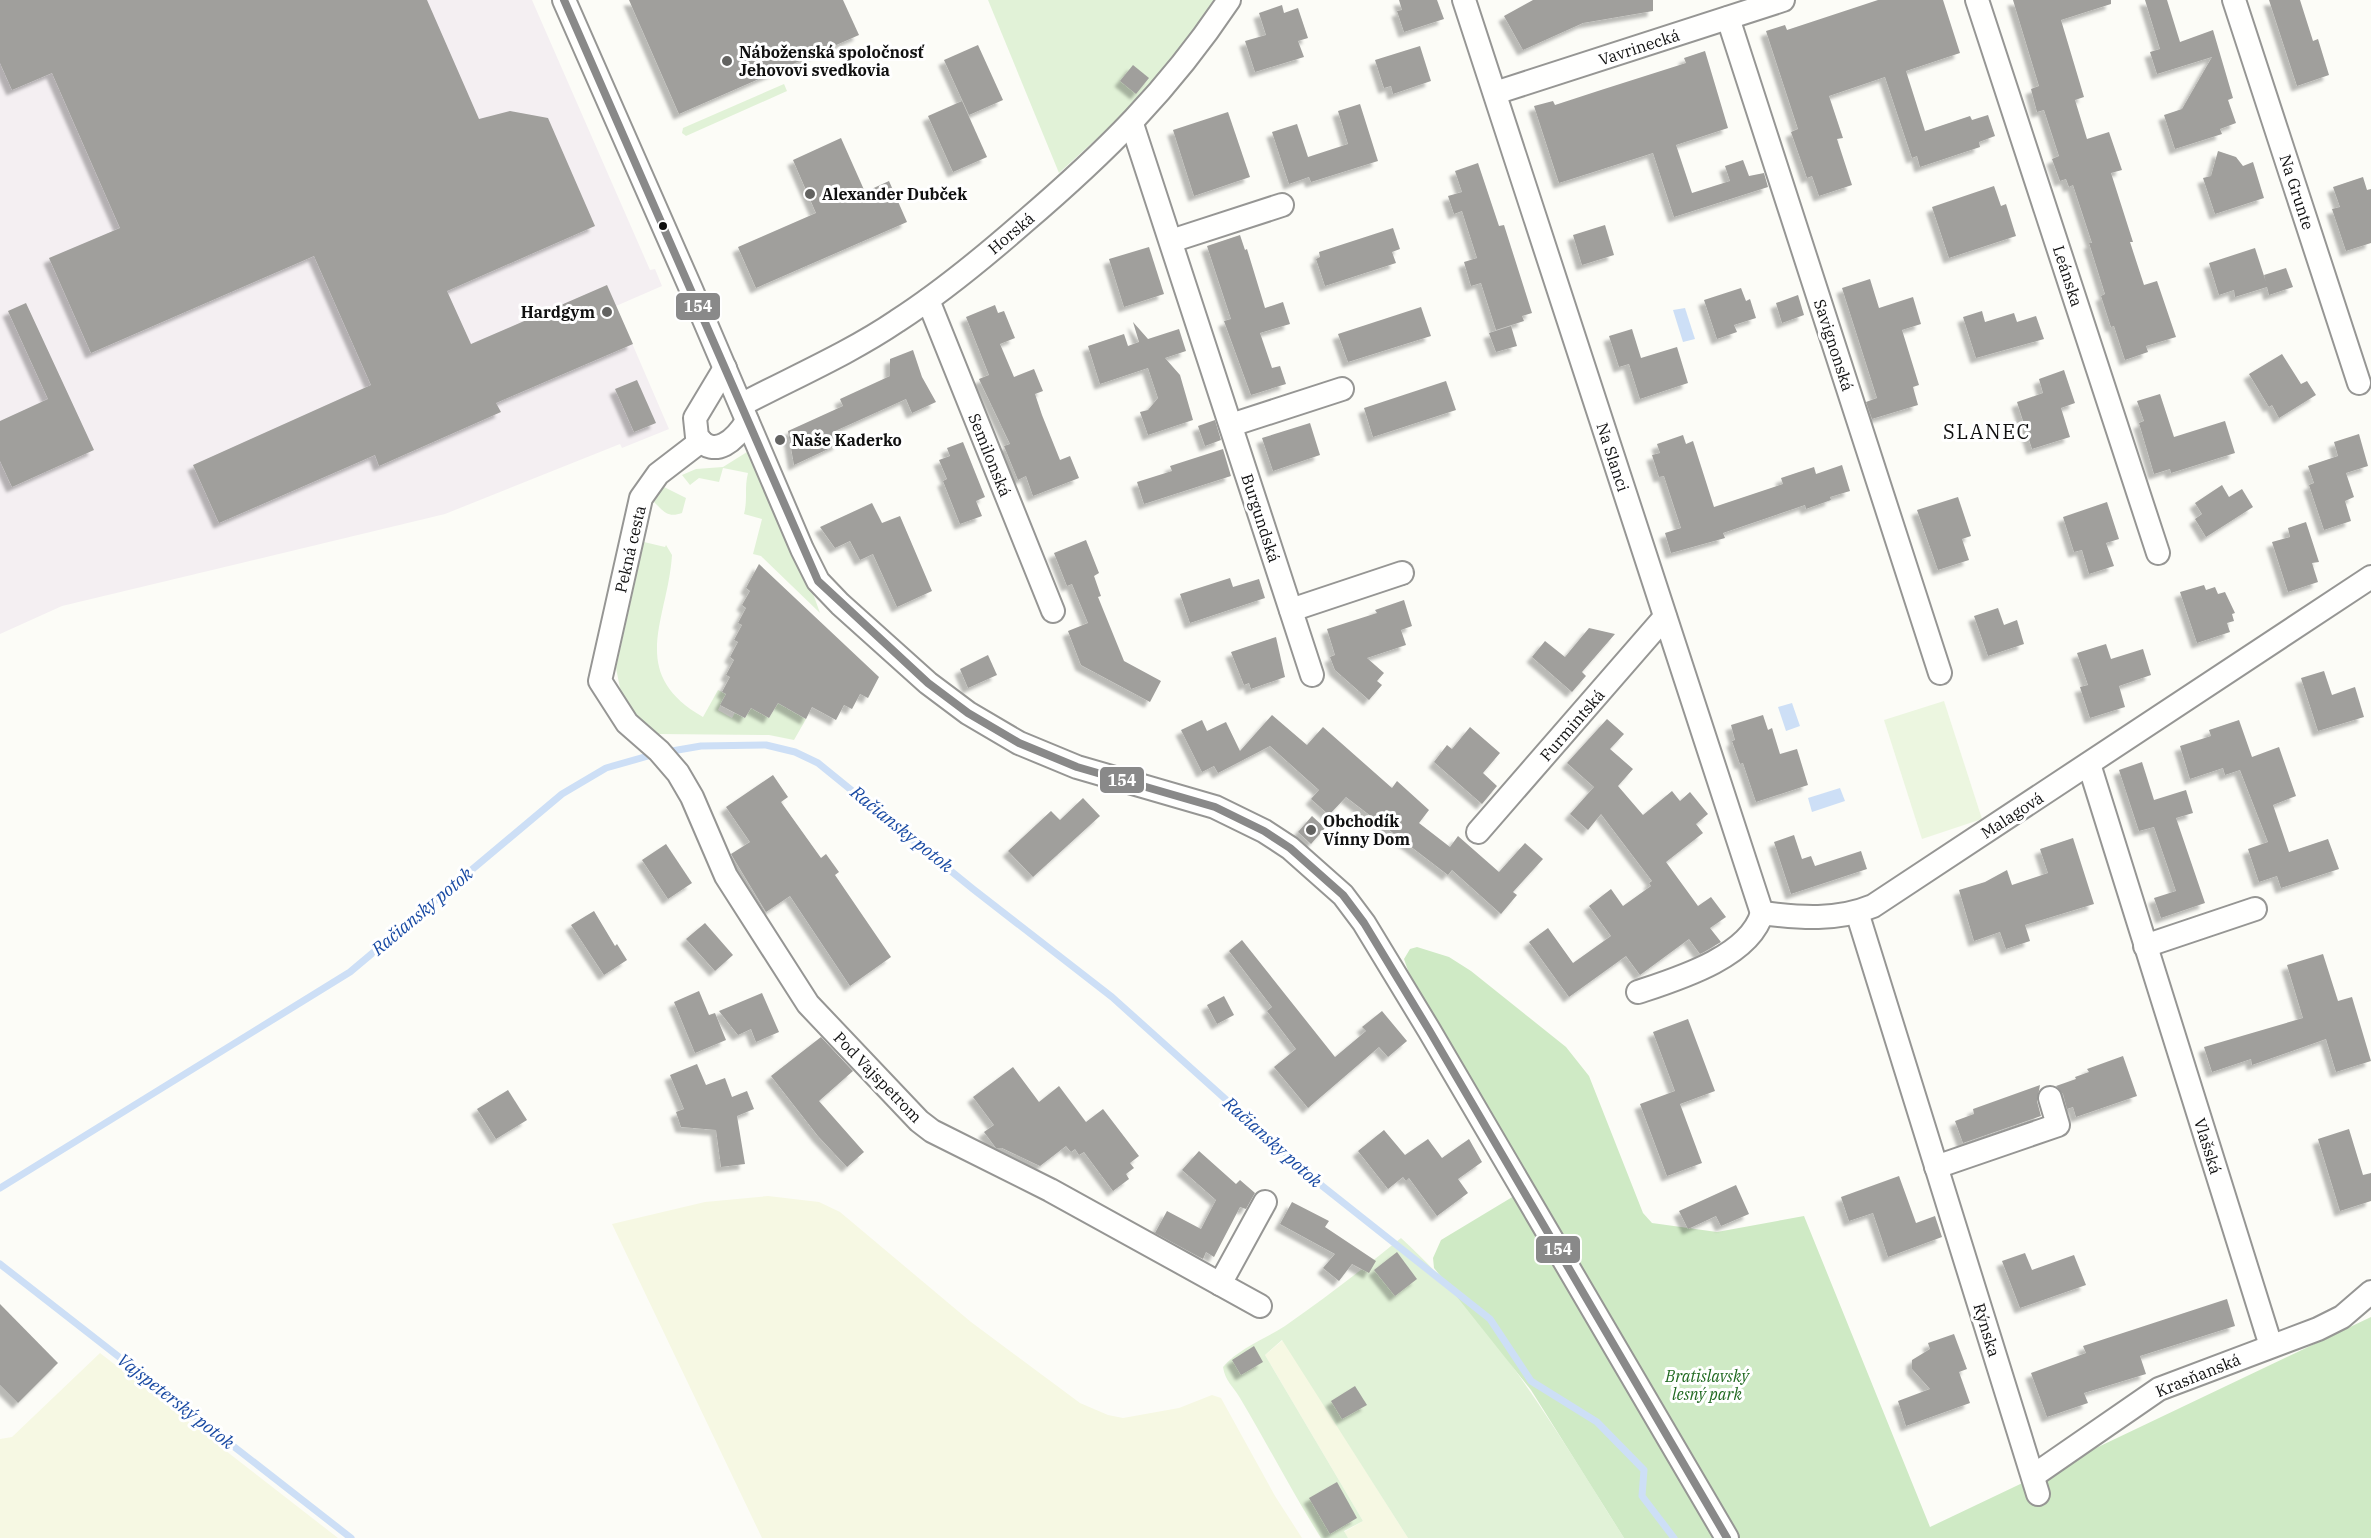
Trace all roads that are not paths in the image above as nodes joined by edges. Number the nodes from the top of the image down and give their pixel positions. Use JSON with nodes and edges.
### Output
{"nodes":[{"id":1,"x":564,"y":0,"type":"edge"},
{"id":2,"x":1229,"y":0,"type":"edge"},
{"id":3,"x":1464,"y":0,"type":"edge"},
{"id":4,"x":1783,"y":0,"type":"edge"},
{"id":5,"x":1977,"y":0,"type":"edge"},
{"id":6,"x":2234,"y":0,"type":"edge"},
{"id":7,"x":1728,"y":18,"type":"junction"},
{"id":8,"x":1495,"y":93,"type":"junction"},
{"id":9,"x":1132,"y":124,"type":"junction"},
{"id":10,"x":1282,"y":205,"type":"dead end"},
{"id":11,"x":1171,"y":241,"type":"junction"},
{"id":12,"x":928,"y":300,"type":"junction"},
{"id":13,"x":725,"y":368,"type":"junction"},
{"id":14,"x":2359,"y":383,"type":"dead end"},
{"id":15,"x":1342,"y":389,"type":"dead end"},
{"id":16,"x":744,"y":413,"type":"junction"},
{"id":17,"x":1231,"y":425,"type":"junction"},
{"id":18,"x":701,"y":441,"type":"junction"},
{"id":19,"x":2158,"y":553,"type":"dead end"},
{"id":20,"x":1402,"y":573,"type":"dead end"},
{"id":21,"x":2371,"y":577,"type":"edge"},
{"id":22,"x":1053,"y":610,"type":"dead end"},
{"id":23,"x":1291,"y":610,"type":"junction"},
{"id":24,"x":1665,"y":617,"type":"junction"},
{"id":25,"x":1940,"y":673,"type":"dead end"},
{"id":26,"x":1312,"y":675,"type":"dead end"},
{"id":27,"x":600,"y":681,"type":"joint"},
{"id":28,"x":2089,"y":764,"type":"junction"},
{"id":29,"x":1478,"y":832,"type":"dead end"},
{"id":30,"x":2255,"y":909,"type":"dead end"},
{"id":31,"x":1857,"y":912,"type":"junction"},
{"id":32,"x":1762,"y":913,"type":"junction"},
{"id":33,"x":2145,"y":946,"type":"junction"},
{"id":34,"x":1638,"y":992,"type":"dead end"},
{"id":35,"x":2050,"y":1098,"type":"dead end"},
{"id":36,"x":1936,"y":1167,"type":"junction"},
{"id":37,"x":1265,"y":1202,"type":"dead end"},
{"id":38,"x":1220,"y":1284,"type":"junction"},
{"id":39,"x":2371,"y":1292,"type":"edge"},
{"id":40,"x":1260,"y":1306,"type":"dead end"},
{"id":41,"x":2271,"y":1346,"type":"junction"},
{"id":42,"x":2035,"y":1485,"type":"joint"},
{"id":43,"x":1727,"y":1538,"type":"edge"}],
"edges":[{"from":1,"to":13,"type":"street"},
{"from":2,"to":9,"type":"street","name":"Horská"},
{"from":3,"to":8,"type":"street","name":"Na Slanci"},
{"from":4,"to":7,"type":"street","name":"Vavrinecká"},
{"from":5,"to":19,"type":"street","name":"Leánska"},
{"from":6,"to":14,"type":"street","name":"Na Grunte"},
{"from":7,"to":8,"type":"street","name":"Vavrinecká"},
{"from":7,"to":25,"type":"street","name":"Savignonská"},
{"from":8,"to":24,"type":"street","name":"Na Slanci"},
{"from":9,"to":11,"type":"street","name":"Burgundská"},
{"from":9,"to":12,"type":"street","name":"Horská"},
{"from":10,"to":11,"type":"street"},
{"from":11,"to":17,"type":"street","name":"Burgundská"},
{"from":12,"to":16,"type":"street","name":"Horská"},
{"from":12,"to":22,"type":"street","name":"Semilonská"},
{"from":13,"to":16,"type":"street"},
{"from":13,"to":18,"type":"street"},
{"from":15,"to":17,"type":"street"},
{"from":16,"to":18,"type":"street"},
{"from":16,"to":43,"type":"street"},
{"from":17,"to":23,"type":"street","name":"Burgundská"},
{"from":18,"to":27,"type":"street","name":"Pekná cesta"},
{"from":20,"to":23,"type":"street"},
{"from":21,"to":28,"type":"street","name":"Malagová"},
{"from":23,"to":26,"type":"street","name":"Burgundská"},
{"from":24,"to":29,"type":"street","name":"Furmintská"},
{"from":24,"to":32,"type":"street","name":"Na Slanci"},
{"from":27,"to":38,"type":"street","name":"Pod Vajspetrom"},
{"from":28,"to":31,"type":"street","name":"Malagová"},
{"from":28,"to":33,"type":"street","name":"Vlašská"},
{"from":30,"to":33,"type":"street"},
{"from":31,"to":32,"type":"street","name":"Malagová"},
{"from":31,"to":36,"type":"street","name":"Rýnska"},
{"from":32,"to":34,"type":"street"},
{"from":33,"to":41,"type":"street","name":"Vlašská"},
{"from":35,"to":36,"type":"street"},
{"from":36,"to":42,"type":"street","name":"Rýnska"},
{"from":37,"to":38,"type":"street"},
{"from":38,"to":40,"type":"street","name":"Pod Vajspetrom"},
{"from":39,"to":41,"type":"street","name":"Krasňanská"},
{"from":41,"to":42,"type":"street","name":"Krasňanská"}]}
